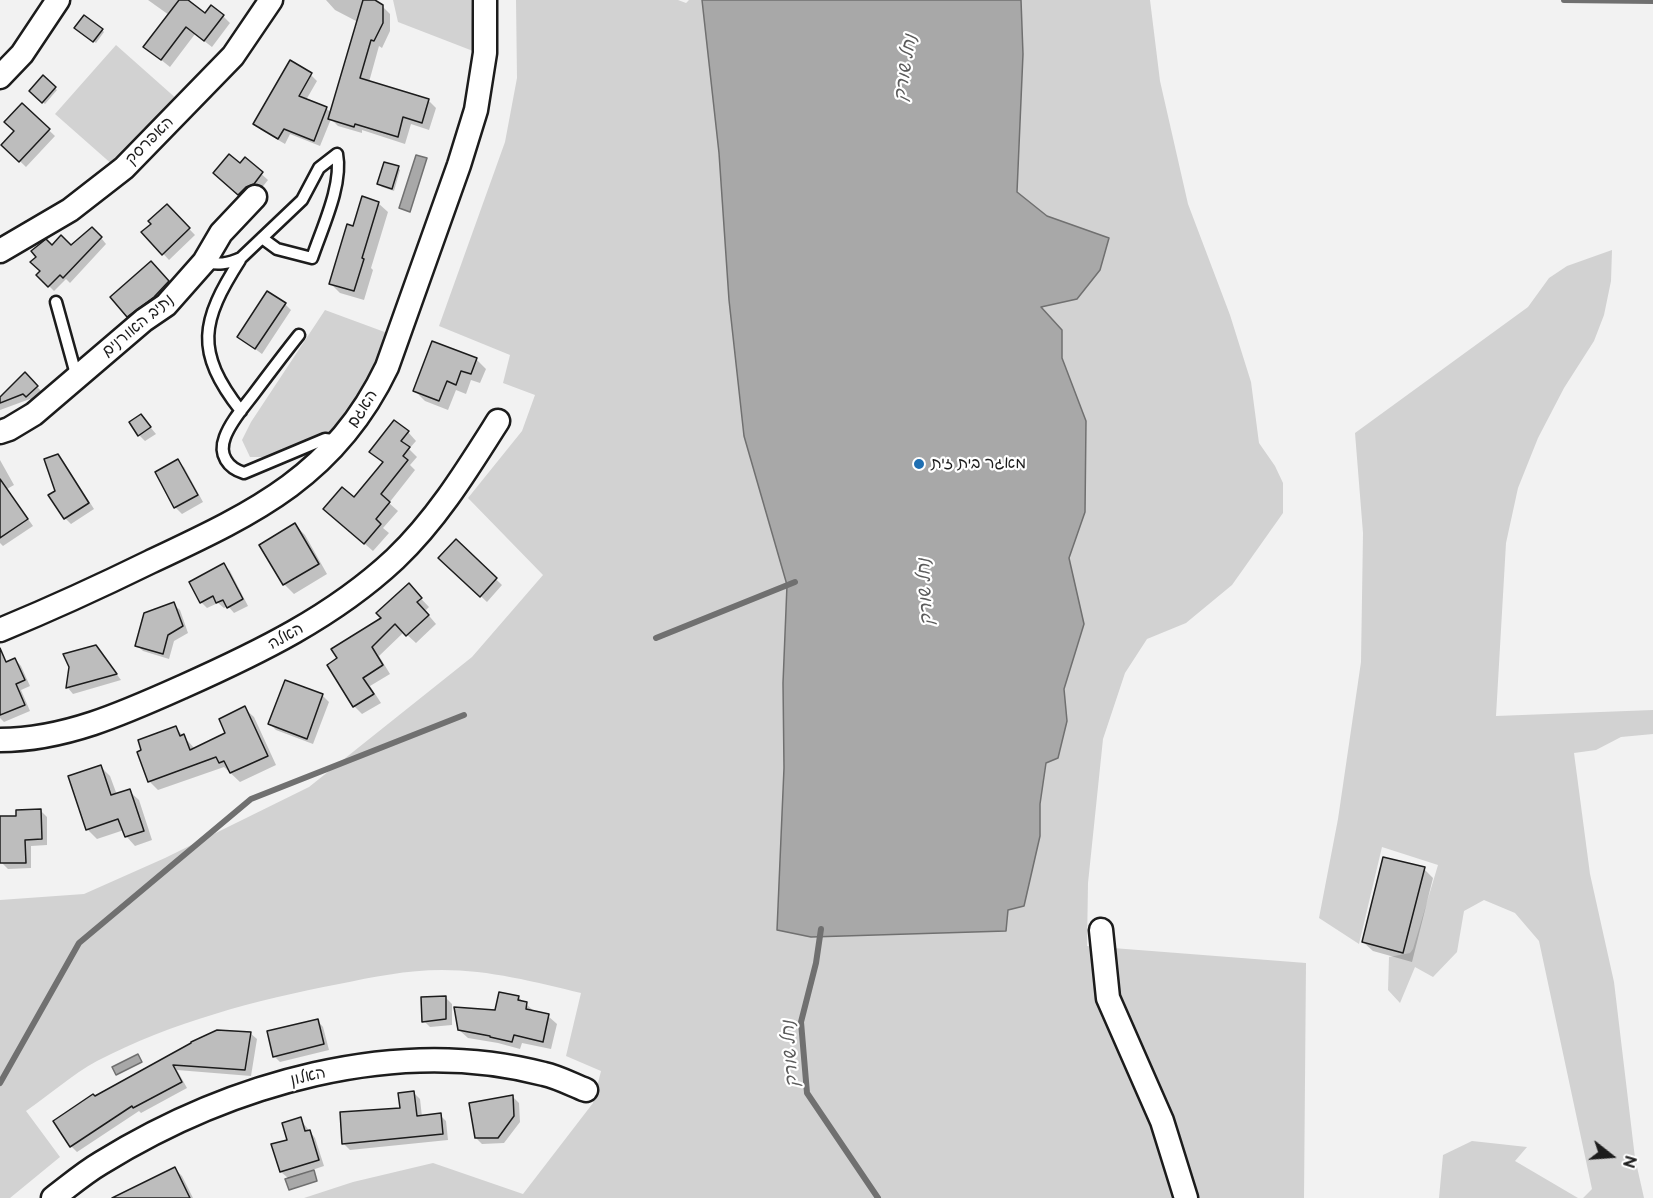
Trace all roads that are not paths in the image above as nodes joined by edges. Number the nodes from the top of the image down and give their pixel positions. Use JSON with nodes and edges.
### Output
{"nodes":[{"id":1,"x":58,"y":0,"type":"edge"},
{"id":2,"x":271,"y":0,"type":"edge"},
{"id":3,"x":485,"y":0,"type":"edge"},
{"id":4,"x":0,"y":77,"type":"edge"},
{"id":5,"x":255,"y":197,"type":"dead end"},
{"id":6,"x":262,"y":238,"type":"junction"},
{"id":7,"x":0,"y":251,"type":"edge"},
{"id":8,"x":241,"y":258,"type":"junction"},
{"id":9,"x":204,"y":262,"type":"junction"},
{"id":10,"x":56,"y":302,"type":"dead end"},
{"id":11,"x":299,"y":335,"type":"dead end"},
{"id":12,"x":77,"y":378,"type":"junction"},
{"id":13,"x":241,"y":411,"type":"junction"},
{"id":14,"x":498,"y":421,"type":"dead end"},
{"id":15,"x":0,"y":432,"type":"edge"},
{"id":16,"x":340,"y":441,"type":"junction"},
{"id":17,"x":0,"y":630,"type":"edge"},
{"id":18,"x":0,"y":740,"type":"edge"},
{"id":19,"x":1101,"y":930,"type":"dead end"},
{"id":20,"x":586,"y":1090,"type":"dead end"},
{"id":21,"x":53,"y":1198,"type":"edge"},
{"id":22,"x":1186,"y":1198,"type":"edge"}],
"edges":[{"from":1,"to":4,"type":"street"},
{"from":2,"to":7,"type":"street","name":"האפרסק"},
{"from":3,"to":16,"type":"street","name":"האגם"},
{"from":5,"to":9,"type":"street","name":"נתיב האורנים"},
{"from":6,"to":6,"type":"lane"},
{"from":6,"to":8,"type":"lane"},
{"from":8,"to":9,"type":"lane"},
{"from":8,"to":13,"type":"lane"},
{"from":9,"to":12,"type":"street","name":"נתיב האורנים"},
{"from":10,"to":12,"type":"lane"},
{"from":11,"to":13,"type":"lane"},
{"from":12,"to":15,"type":"street","name":"נתיב האורנים"},
{"from":13,"to":16,"type":"lane"},
{"from":14,"to":18,"type":"street","name":"האלה"},
{"from":16,"to":17,"type":"street","name":"האגם"},
{"from":19,"to":22,"type":"street"},
{"from":20,"to":21,"type":"street","name":"האלון"}]}
